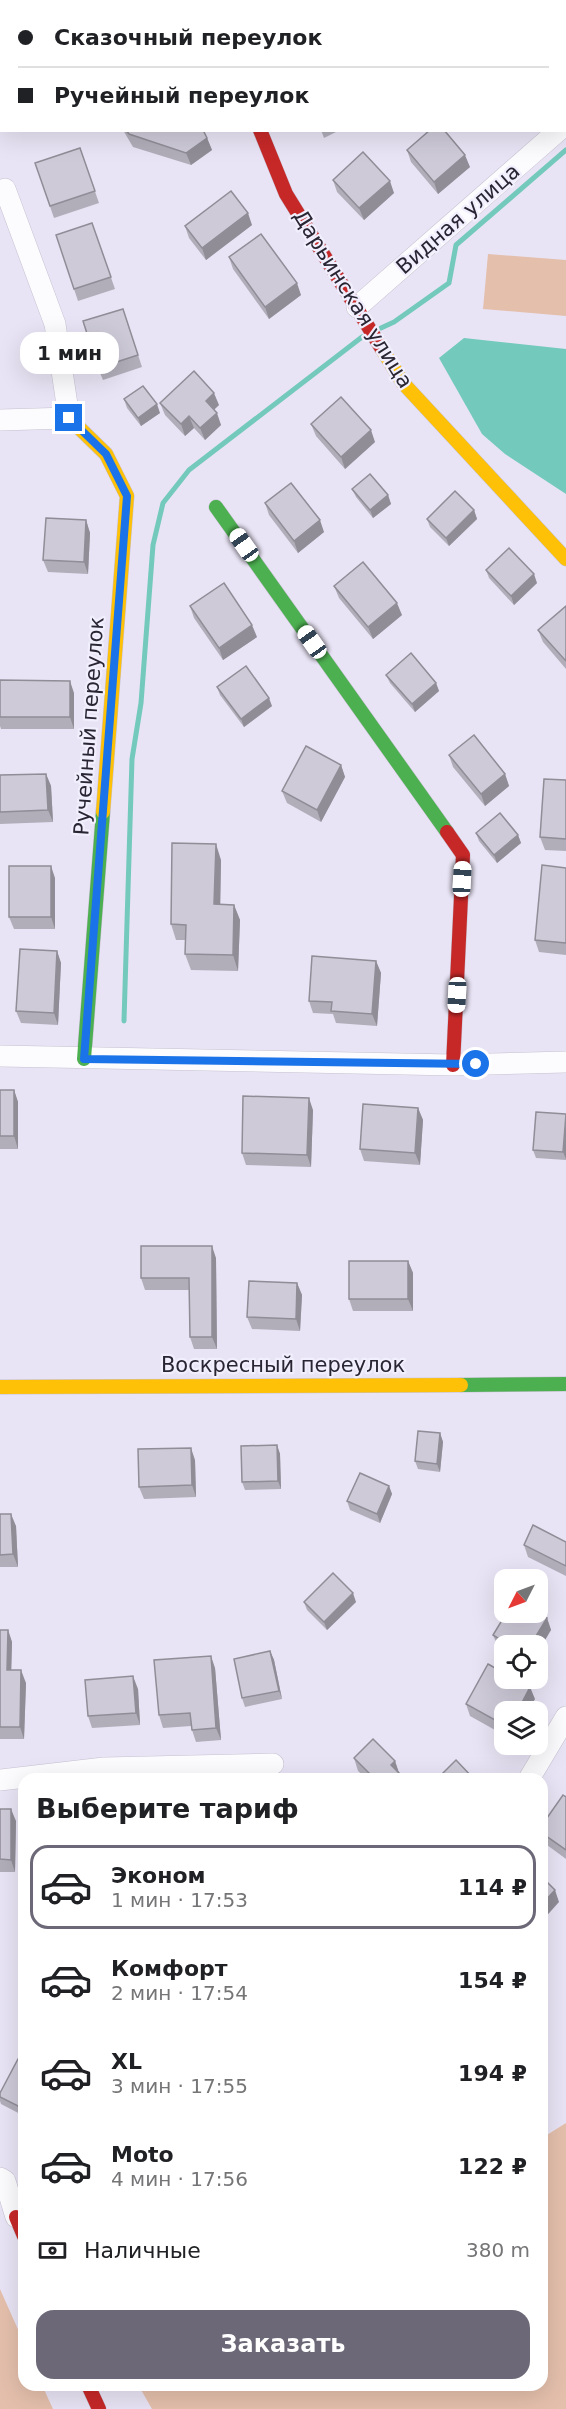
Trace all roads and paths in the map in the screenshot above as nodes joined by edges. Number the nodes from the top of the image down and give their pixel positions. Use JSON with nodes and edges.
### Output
{"nodes":[{"id":1,"x":261,"y":132,"type":"edge"},
{"id":2,"x":557,"y":132,"type":"edge"},
{"id":3,"x":6,"y":189,"type":"dead end"},
{"id":4,"x":357,"y":307,"type":"junction"},
{"id":5,"x":69,"y":418,"type":"junction"},
{"id":6,"x":0,"y":420,"type":"edge"},
{"id":7,"x":216,"y":507,"type":"dead end"},
{"id":8,"x":566,"y":559,"type":"edge"},
{"id":9,"x":0,"y":1056,"type":"edge"},
{"id":10,"x":84,"y":1059,"type":"junction"},
{"id":11,"x":566,"y":1062,"type":"edge"},
{"id":12,"x":453,"y":1065,"type":"junction"},
{"id":13,"x":566,"y":1384,"type":"edge"},
{"id":14,"x":0,"y":1387,"type":"edge"},
{"id":15,"x":566,"y":1717,"type":"edge"},
{"id":16,"x":273,"y":1764,"type":"dead end"},
{"id":17,"x":61,"y":1773,"type":"edge"},
{"id":18,"x":533,"y":1773,"type":"edge"},
{"id":19,"x":18,"y":1778,"type":"edge"},
{"id":20,"x":0,"y":1780,"type":"edge"},
{"id":21,"x":0,"y":2178,"type":"edge"},
{"id":22,"x":18,"y":2214,"type":"edge"},
{"id":23,"x":91,"y":2391,"type":"edge"},
{"id":24,"x":99,"y":2409,"type":"edge"}],
"edges":[{"from":1,"to":4,"type":"street","name":"Дарьинская улица"},
{"from":2,"to":4,"type":"street","name":"Видная улица"},
{"from":3,"to":5,"type":"street"},
{"from":4,"to":8,"type":"street","name":"Дарьинская улица"},
{"from":5,"to":6,"type":"street"},
{"from":5,"to":10,"type":"street","name":"Ручейный переулок"},
{"from":7,"to":12,"type":"street"},
{"from":9,"to":10,"type":"street"},
{"from":10,"to":12,"type":"street"},
{"from":11,"to":12,"type":"street"},
{"from":13,"to":14,"type":"street","name":"Воскресный переулок"},
{"from":15,"to":18,"type":"street"},
{"from":16,"to":17,"type":"street"},
{"from":19,"to":20,"type":"street"},
{"from":21,"to":22,"type":"street"},
{"from":23,"to":24,"type":"street"}]}
